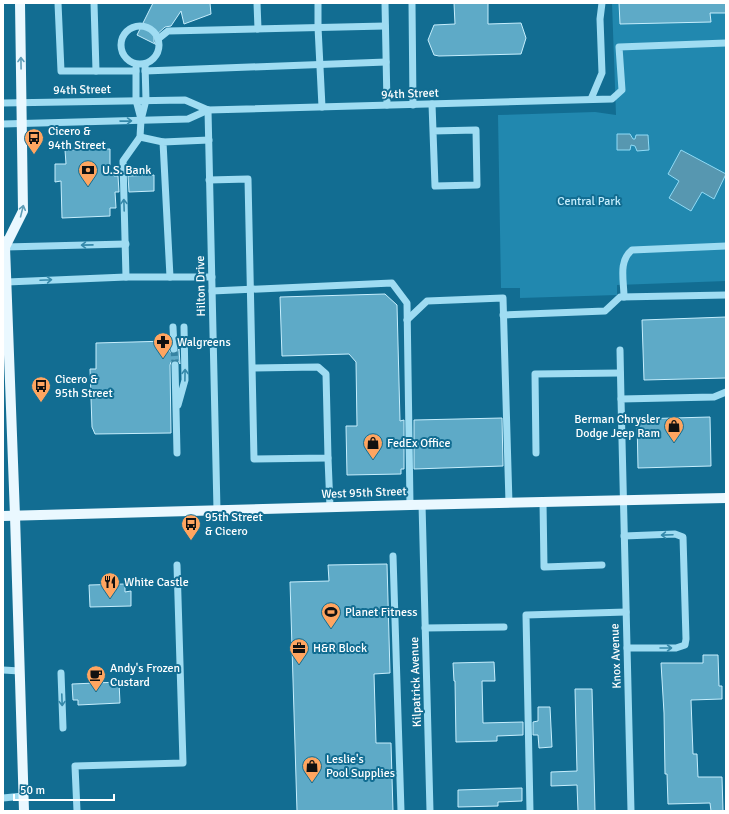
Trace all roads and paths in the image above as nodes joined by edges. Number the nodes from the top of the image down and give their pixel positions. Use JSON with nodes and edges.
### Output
{"nodes":[{"id":1,"x":20,"y":3,"type":"edge"},
{"id":2,"x":58,"y":3,"type":"edge"},
{"id":3,"x":94,"y":3,"type":"edge"},
{"id":4,"x":257,"y":3,"type":"edge"},
{"id":5,"x":318,"y":3,"type":"edge"},
{"id":6,"x":384,"y":3,"type":"edge"},
{"id":7,"x":412,"y":3,"type":"edge"},
{"id":8,"x":602,"y":3,"type":"edge"},
{"id":9,"x":385,"y":26,"type":"junction"},
{"id":10,"x":318,"y":27,"type":"junction"},
{"id":11,"x":258,"y":29,"type":"junction"},
{"id":12,"x":158,"y":39,"type":"junction"},
{"id":13,"x":726,"y":43,"type":"edge"},
{"id":14,"x":386,"y":62,"type":"junction"},
{"id":15,"x":320,"y":64,"type":"junction"},
{"id":16,"x":136,"y":67,"type":"junction"},
{"id":17,"x":145,"y":67,"type":"junction"},
{"id":18,"x":96,"y":71,"type":"junction"},
{"id":19,"x":591,"y":99,"type":"junction"},
{"id":20,"x":136,"y":100,"type":"junction"},
{"id":21,"x":146,"y":100,"type":"junction"},
{"id":22,"x":22,"y":102,"type":"junction"},
{"id":23,"x":3,"y":103,"type":"edge"},
{"id":24,"x":432,"y":104,"type":"junction"},
{"id":25,"x":387,"y":105,"type":"junction"},
{"id":26,"x":413,"y":105,"type":"junction"},
{"id":27,"x":322,"y":107,"type":"junction"},
{"id":28,"x":208,"y":110,"type":"junction"},
{"id":29,"x":141,"y":120,"type":"junction"},
{"id":30,"x":22,"y":123,"type":"junction"},
{"id":31,"x":3,"y":124,"type":"edge"},
{"id":32,"x":433,"y":131,"type":"junction"},
{"id":33,"x":140,"y":137,"type":"junction"},
{"id":34,"x":208,"y":140,"type":"junction"},
{"id":35,"x":163,"y":142,"type":"junction"},
{"id":36,"x":209,"y":180,"type":"junction"},
{"id":37,"x":4,"y":244,"type":"edge"},
{"id":38,"x":126,"y":244,"type":"junction"},
{"id":39,"x":726,"y":246,"type":"edge"},
{"id":40,"x":126,"y":277,"type":"junction"},
{"id":41,"x":170,"y":277,"type":"junction"},
{"id":42,"x":212,"y":277,"type":"junction"},
{"id":43,"x":7,"y":282,"type":"junction"},
{"id":44,"x":251,"y":290,"type":"junction"},
{"id":45,"x":212,"y":291,"type":"junction"},
{"id":46,"x":726,"y":295,"type":"edge"},
{"id":47,"x":624,"y":297,"type":"junction"},
{"id":48,"x":503,"y":314,"type":"junction"},
{"id":49,"x":407,"y":320,"type":"junction"},
{"id":50,"x":173,"y":326,"type":"dead end"},
{"id":51,"x":184,"y":326,"type":"dead end"},
{"id":52,"x":6,"y":348,"type":"edge"},
{"id":53,"x":174,"y":349,"type":"tunnel mouth"},
{"id":54,"x":620,"y":350,"type":"dead end"},
{"id":55,"x":175,"y":365,"type":"tunnel mouth"},
{"id":56,"x":253,"y":368,"type":"junction"},
{"id":57,"x":620,"y":373,"type":"junction"},
{"id":58,"x":726,"y":392,"type":"edge"},
{"id":59,"x":621,"y":399,"type":"junction"},
{"id":60,"x":176,"y":413,"type":"junction"},
{"id":61,"x":177,"y":453,"type":"dead end"},
{"id":62,"x":536,"y":453,"type":"dead end"},
{"id":63,"x":328,"y":458,"type":"junction"},
{"id":64,"x":726,"y":498,"type":"edge"},
{"id":65,"x":623,"y":500,"type":"junction"},
{"id":66,"x":543,"y":502,"type":"junction"},
{"id":67,"x":509,"y":503,"type":"junction"},
{"id":68,"x":422,"y":504,"type":"junction"},
{"id":69,"x":410,"y":505,"type":"junction"},
{"id":70,"x":330,"y":507,"type":"junction"},
{"id":71,"x":217,"y":510,"type":"junction"},
{"id":72,"x":3,"y":516,"type":"edge"},
{"id":73,"x":15,"y":516,"type":"junction"},
{"id":74,"x":624,"y":536,"type":"junction"},
{"id":75,"x":393,"y":556,"type":"dead end"},
{"id":76,"x":177,"y":565,"type":"dead end"},
{"id":77,"x":602,"y":565,"type":"dead end"},
{"id":78,"x":626,"y":612,"type":"junction"},
{"id":79,"x":504,"y":627,"type":"dead end"},
{"id":80,"x":425,"y":628,"type":"junction"},
{"id":81,"x":627,"y":648,"type":"junction"},
{"id":82,"x":3,"y":670,"type":"edge"},
{"id":83,"x":20,"y":671,"type":"junction"},
{"id":84,"x":61,"y":673,"type":"dead end"},
{"id":85,"x":63,"y":728,"type":"dead end"},
{"id":86,"x":23,"y":796,"type":"junction"},
{"id":87,"x":3,"y":798,"type":"edge"},
{"id":88,"x":24,"y":811,"type":"edge"},
{"id":89,"x":77,"y":811,"type":"edge"},
{"id":90,"x":401,"y":811,"type":"edge"},
{"id":91,"x":430,"y":811,"type":"edge"},
{"id":92,"x":530,"y":811,"type":"edge"},
{"id":93,"x":631,"y":811,"type":"edge"}],
"edges":[{"from":22,"to":1,"type":"main road","one_way":true},
{"from":2,"to":18,"type":"street"},
{"from":3,"to":18,"type":"street"},
{"from":4,"to":11,"type":"street"},
{"from":5,"to":10,"type":"street"},
{"from":6,"to":9,"type":"street"},
{"from":7,"to":26,"type":"street"},
{"from":8,"to":19,"type":"street"},
{"from":9,"to":10,"type":"street"},
{"from":9,"to":14,"type":"street"},
{"from":10,"to":11,"type":"street"},
{"from":10,"to":15,"type":"street"},
{"from":11,"to":12,"type":"street"},
{"from":12,"to":16,"type":"street"},
{"from":12,"to":17,"type":"street"},
{"from":13,"to":19,"type":"street","name":"94th Street"},
{"from":14,"to":15,"type":"street"},
{"from":14,"to":25,"type":"street"},
{"from":15,"to":17,"type":"street"},
{"from":15,"to":27,"type":"street"},
{"from":16,"to":17,"type":"street"},
{"from":16,"to":18,"type":"street"},
{"from":16,"to":20,"type":"street"},
{"from":17,"to":21,"type":"street"},
{"from":19,"to":24,"type":"street","name":"94th Street"},
{"from":20,"to":21,"type":"street","name":"94th Street"},
{"from":20,"to":22,"type":"street","name":"94th Street"},
{"from":20,"to":29,"type":"street"},
{"from":21,"to":28,"type":"street","name":"94th Street"},
{"from":21,"to":29,"type":"street"},
{"from":22,"to":23,"type":"street","name":"94th Street"},
{"from":22,"to":30,"type":"main road"},
{"from":24,"to":26,"type":"street","name":"94th Street"},
{"from":24,"to":32,"type":"street"},
{"from":25,"to":26,"type":"street","name":"94th Street"},
{"from":25,"to":27,"type":"street","name":"94th Street"},
{"from":27,"to":28,"type":"street","name":"94th Street"},
{"from":28,"to":29,"type":"street","name":"94th Street"},
{"from":28,"to":34,"type":"street","name":"Hilton Drive"},
{"from":30,"to":29,"type":"street","name":"94th Street","one_way":true},
{"from":29,"to":33,"type":"street"},
{"from":30,"to":31,"type":"street","name":"94th Street"},
{"from":37,"to":30,"type":"main road","one_way":true},
{"from":32,"to":32,"type":"street"},
{"from":33,"to":35,"type":"street"},
{"from":38,"to":33,"type":"street","one_way":true},
{"from":34,"to":35,"type":"street"},
{"from":34,"to":36,"type":"street","name":"Hilton Drive"},
{"from":35,"to":41,"type":"street"},
{"from":36,"to":42,"type":"street","name":"Hilton Drive"},
{"from":36,"to":44,"type":"street"},
{"from":38,"to":37,"type":"street","one_way":true},
{"from":37,"to":43,"type":"main road"},
{"from":38,"to":40,"type":"street"},
{"from":39,"to":47,"type":"street"},
{"from":40,"to":41,"type":"street"},
{"from":43,"to":40,"type":"street","one_way":true},
{"from":41,"to":42,"type":"street"},
{"from":42,"to":45,"type":"street","name":"Hilton Drive"},
{"from":43,"to":52,"type":"main road"},
{"from":44,"to":45,"type":"street"},
{"from":44,"to":49,"type":"street"},
{"from":44,"to":56,"type":"street"},
{"from":45,"to":71,"type":"street","name":"Hilton Drive"},
{"from":46,"to":47,"type":"street"},
{"from":47,"to":48,"type":"street"},
{"from":48,"to":49,"type":"street"},
{"from":48,"to":67,"type":"street"},
{"from":49,"to":69,"type":"street"},
{"from":50,"to":53,"type":"street"},
{"from":60,"to":51,"type":"street","one_way":true},
{"from":52,"to":73,"type":"main road"},
{"from":54,"to":57,"type":"street","name":"Knox Avenue"},
{"from":55,"to":60,"type":"street"},
{"from":56,"to":63,"type":"street"},
{"from":56,"to":63,"type":"street"},
{"from":57,"to":59,"type":"street","name":"Knox Avenue"},
{"from":57,"to":62,"type":"street"},
{"from":58,"to":59,"type":"street"},
{"from":59,"to":65,"type":"street","name":"Knox Avenue"},
{"from":60,"to":61,"type":"street"},
{"from":63,"to":70,"type":"street"},
{"from":64,"to":65,"type":"main road","name":"West 95th Street"},
{"from":65,"to":66,"type":"main road","name":"West 95th Street"},
{"from":65,"to":74,"type":"street","name":"Knox Avenue"},
{"from":66,"to":67,"type":"main road","name":"West 95th Street"},
{"from":66,"to":77,"type":"street"},
{"from":67,"to":68,"type":"main road","name":"West 95th Street"},
{"from":68,"to":69,"type":"main road","name":"West 95th Street"},
{"from":68,"to":80,"type":"street","name":"Kilpatrick Avenue"},
{"from":69,"to":70,"type":"main road","name":"West 95th Street"},
{"from":70,"to":71,"type":"main road","name":"West 95th Street"},
{"from":71,"to":73,"type":"main road","name":"West 95th Street"},
{"from":72,"to":73,"type":"main road","name":"West 95th Street"},
{"from":73,"to":83,"type":"main road"},
{"from":74,"to":78,"type":"street","name":"Knox Avenue"},
{"from":81,"to":74,"type":"street","one_way":true},
{"from":75,"to":90,"type":"street"},
{"from":76,"to":89,"type":"street"},
{"from":78,"to":81,"type":"street","name":"Knox Avenue"},
{"from":78,"to":92,"type":"street"},
{"from":79,"to":80,"type":"street"},
{"from":80,"to":91,"type":"street","name":"Kilpatrick Avenue"},
{"from":81,"to":93,"type":"street","name":"Knox Avenue"},
{"from":82,"to":83,"type":"street"},
{"from":83,"to":86,"type":"main road"},
{"from":84,"to":85,"type":"street","one_way":true},
{"from":86,"to":87,"type":"street"},
{"from":86,"to":88,"type":"main road"}]}
